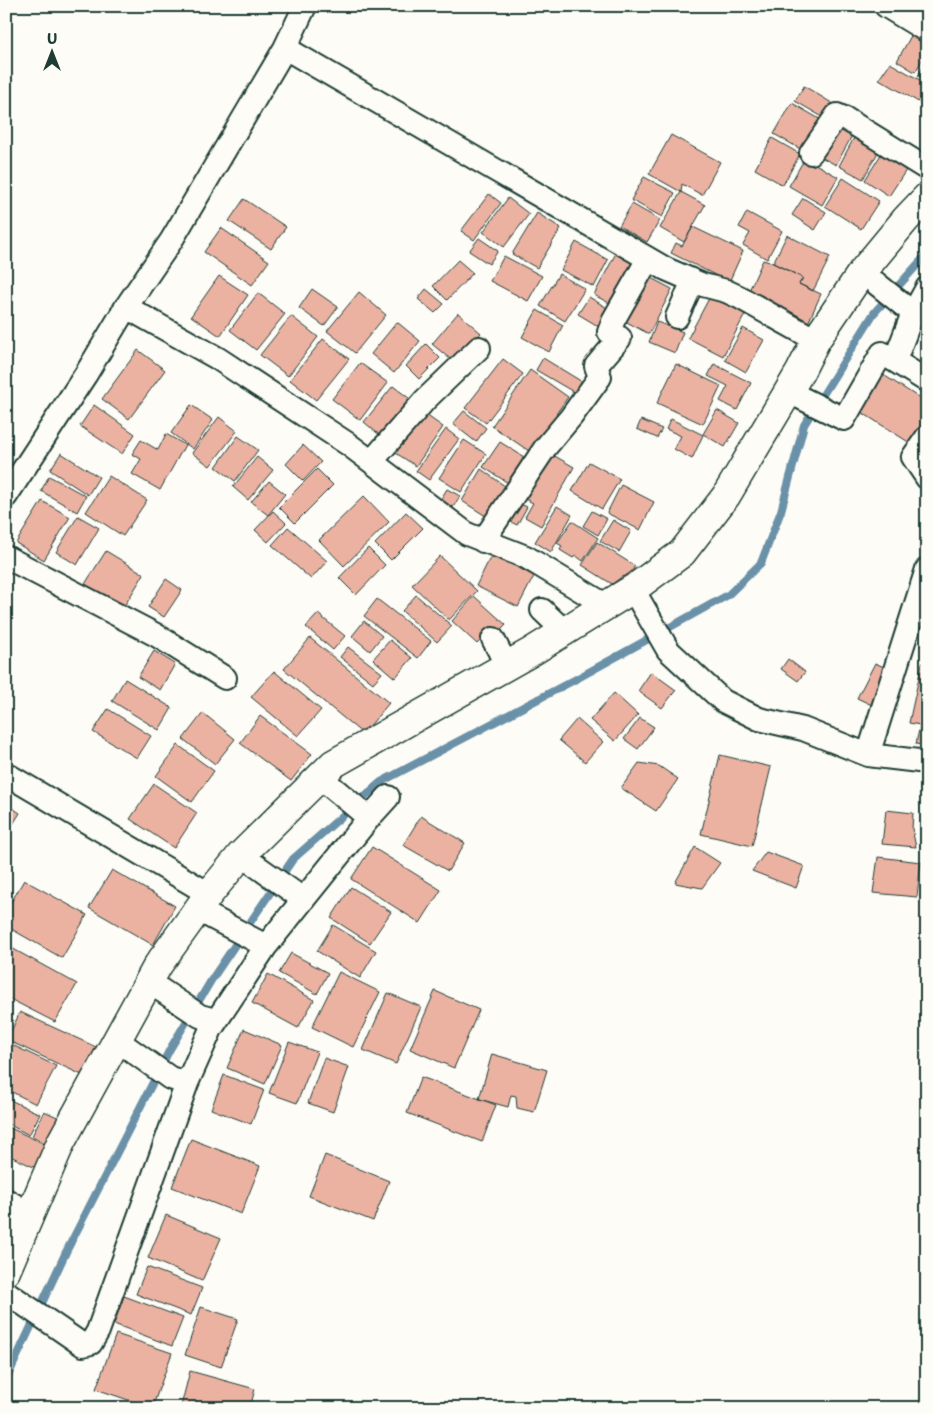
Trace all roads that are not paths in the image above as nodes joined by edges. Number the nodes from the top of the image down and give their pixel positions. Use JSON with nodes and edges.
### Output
{"nodes":[{"id":1,"x":305,"y":6,"type":"edge"},
{"id":2,"x":886,"y":6,"type":"edge"},
{"id":3,"x":927,"y":30,"type":"edge"},
{"id":4,"x":285,"y":48,"type":"junction"},
{"id":5,"x":811,"y":153,"type":"dead end"},
{"id":6,"x":927,"y":169,"type":"edge"},
{"id":7,"x":927,"y":197,"type":"edge"},
{"id":8,"x":648,"y":259,"type":"junction"},
{"id":9,"x":866,"y":276,"type":"junction"},
{"id":10,"x":692,"y":281,"type":"junction"},
{"id":11,"x":927,"y":288,"type":"edge"},
{"id":12,"x":126,"y":306,"type":"junction"},
{"id":13,"x":908,"y":309,"type":"junction"},
{"id":14,"x":677,"y":317,"type":"dead end"},
{"id":15,"x":816,"y":340,"type":"junction"},
{"id":16,"x":479,"y":348,"type":"dead end"},
{"id":17,"x":895,"y":360,"type":"junction"},
{"id":18,"x":927,"y":381,"type":"edge"},
{"id":19,"x":795,"y":394,"type":"junction"},
{"id":20,"x":927,"y":437,"type":"edge"},
{"id":21,"x":372,"y":461,"type":"junction"},
{"id":22,"x":927,"y":478,"type":"edge"},
{"id":23,"x":6,"y":496,"type":"edge"},
{"id":24,"x":483,"y":541,"type":"junction"},
{"id":25,"x":6,"y":557,"type":"edge"},
{"id":26,"x":927,"y":569,"type":"edge"},
{"id":27,"x":637,"y":592,"type":"junction"},
{"id":28,"x":607,"y":606,"type":"junction"},
{"id":29,"x":542,"y":610,"type":"dead end"},
{"id":30,"x":564,"y":632,"type":"junction"},
{"id":31,"x":493,"y":639,"type":"dead end"},
{"id":32,"x":507,"y":666,"type":"junction"},
{"id":33,"x":225,"y":678,"type":"dead end"},
{"id":34,"x":868,"y":755,"type":"junction"},
{"id":35,"x":927,"y":762,"type":"edge"},
{"id":36,"x":6,"y":774,"type":"edge"},
{"id":37,"x":327,"y":783,"type":"junction"},
{"id":38,"x":388,"y":797,"type":"dead end"},
{"id":39,"x":365,"y":815,"type":"junction"},
{"id":40,"x":248,"y":860,"type":"junction"},
{"id":41,"x":295,"y":893,"type":"junction"},
{"id":42,"x":208,"y":908,"type":"junction"},
{"id":43,"x":261,"y":943,"type":"junction"},
{"id":44,"x":158,"y":988,"type":"junction"},
{"id":45,"x":208,"y":1018,"type":"junction"},
{"id":46,"x":123,"y":1044,"type":"junction"},
{"id":47,"x":179,"y":1080,"type":"junction"},
{"id":48,"x":6,"y":1200,"type":"edge"},
{"id":49,"x":30,"y":1214,"type":"junction"},
{"id":50,"x":6,"y":1271,"type":"edge"},
{"id":51,"x":13,"y":1298,"type":"edge"}],
"edges":[{"from":1,"to":4,"type":"street"},
{"from":2,"to":3,"type":"street"},
{"from":4,"to":8,"type":"street"},
{"from":4,"to":12,"type":"street"},
{"from":5,"to":6,"type":"street"},
{"from":7,"to":9,"type":"main road"},
{"from":8,"to":10,"type":"street"},
{"from":8,"to":24,"type":"street"},
{"from":9,"to":13,"type":"street"},
{"from":9,"to":15,"type":"main road"},
{"from":10,"to":14,"type":"street"},
{"from":10,"to":15,"type":"street"},
{"from":11,"to":13,"type":"street"},
{"from":12,"to":21,"type":"street"},
{"from":12,"to":23,"type":"street"},
{"from":13,"to":17,"type":"street"},
{"from":15,"to":19,"type":"main road"},
{"from":16,"to":21,"type":"street"},
{"from":17,"to":18,"type":"street"},
{"from":17,"to":19,"type":"street"},
{"from":19,"to":27,"type":"main road"},
{"from":20,"to":22,"type":"street"},
{"from":21,"to":24,"type":"street"},
{"from":24,"to":28,"type":"street"},
{"from":25,"to":33,"type":"street"},
{"from":26,"to":34,"type":"street"},
{"from":27,"to":28,"type":"main road"},
{"from":27,"to":34,"type":"street"},
{"from":28,"to":30,"type":"main road"},
{"from":29,"to":30,"type":"street"},
{"from":30,"to":32,"type":"main road"},
{"from":31,"to":32,"type":"street"},
{"from":32,"to":37,"type":"main road"},
{"from":34,"to":35,"type":"street"},
{"from":36,"to":42,"type":"street"},
{"from":37,"to":39,"type":"street"},
{"from":37,"to":40,"type":"main road"},
{"from":38,"to":39,"type":"street"},
{"from":39,"to":41,"type":"street"},
{"from":40,"to":41,"type":"street"},
{"from":40,"to":42,"type":"main road"},
{"from":41,"to":43,"type":"street"},
{"from":42,"to":43,"type":"street"},
{"from":42,"to":44,"type":"main road"},
{"from":43,"to":45,"type":"street"},
{"from":44,"to":45,"type":"street"},
{"from":44,"to":46,"type":"main road"},
{"from":45,"to":47,"type":"street"},
{"from":46,"to":47,"type":"street"},
{"from":46,"to":49,"type":"main road"},
{"from":47,"to":51,"type":"street"},
{"from":48,"to":49,"type":"street"},
{"from":49,"to":50,"type":"main road"}]}
